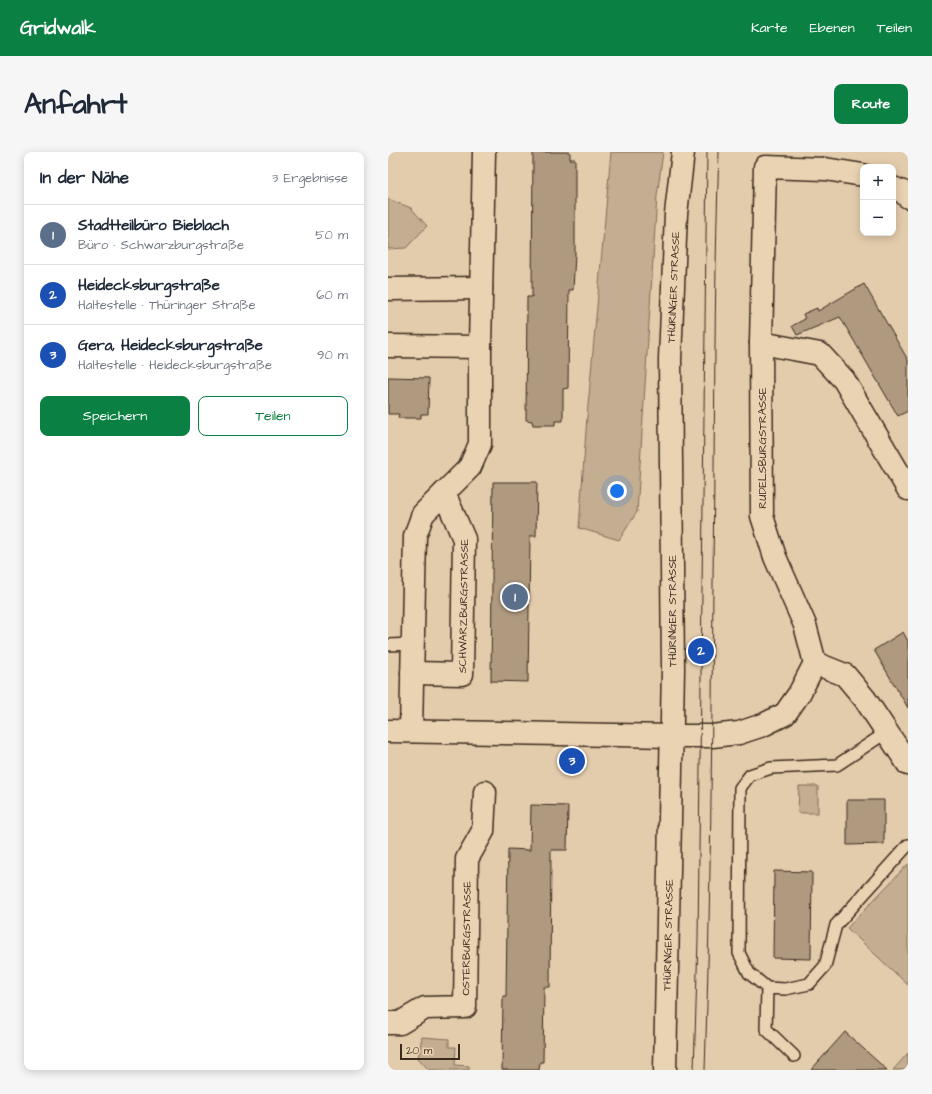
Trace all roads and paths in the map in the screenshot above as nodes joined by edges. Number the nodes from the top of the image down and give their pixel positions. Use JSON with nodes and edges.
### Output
{"nodes":[{"id":1,"x":484,"y":152,"type":"edge"},
{"id":2,"x":683,"y":152,"type":"edge"},
{"id":3,"x":860,"y":175,"type":"edge"},
{"id":4,"x":896,"y":189,"type":"edge"},
{"id":5,"x":908,"y":197,"type":"edge"},
{"id":6,"x":481,"y":288,"type":"junction"},
{"id":7,"x":388,"y":289,"type":"edge"},
{"id":8,"x":761,"y":343,"type":"junction"},
{"id":9,"x":388,"y":346,"type":"edge"},
{"id":10,"x":480,"y":347,"type":"junction"},
{"id":11,"x":908,"y":489,"type":"edge"},
{"id":12,"x":444,"y":493,"type":"junction"},
{"id":13,"x":413,"y":644,"type":"junction"},
{"id":14,"x":388,"y":645,"type":"edge"},
{"id":15,"x":815,"y":663,"type":"junction"},
{"id":16,"x":412,"y":673,"type":"junction"},
{"id":17,"x":388,"y":731,"type":"edge"},
{"id":18,"x":411,"y":731,"type":"junction"},
{"id":19,"x":887,"y":732,"type":"junction"},
{"id":20,"x":672,"y":736,"type":"junction"},
{"id":21,"x":908,"y":764,"type":"edge"},
{"id":22,"x":485,"y":792,"type":"dead end"},
{"id":23,"x":908,"y":845,"type":"edge"},
{"id":24,"x":767,"y":988,"type":"junction"},
{"id":25,"x":388,"y":1023,"type":"edge"},
{"id":26,"x":794,"y":1056,"type":"dead end"},
{"id":27,"x":665,"y":1070,"type":"edge"}],
"edges":[{"from":1,"to":6,"type":"street"},
{"from":2,"to":20,"type":"street","name":"THÜRINGER STRASSE"},
{"from":3,"to":8,"type":"street","name":"RUDELSBURGSTRASSE"},
{"from":4,"to":5,"type":"street"},
{"from":6,"to":7,"type":"street"},
{"from":6,"to":10,"type":"street"},
{"from":8,"to":11,"type":"street"},
{"from":8,"to":15,"type":"street","name":"RUDELSBURGSTRASSE"},
{"from":9,"to":10,"type":"street"},
{"from":10,"to":12,"type":"street"},
{"from":12,"to":13,"type":"street"},
{"from":12,"to":16,"type":"street","name":"SCHWARZBURGSTRASSE"},
{"from":13,"to":14,"type":"lane"},
{"from":13,"to":16,"type":"street"},
{"from":15,"to":19,"type":"street"},
{"from":15,"to":20,"type":"street"},
{"from":16,"to":18,"type":"street"},
{"from":17,"to":18,"type":"street"},
{"from":18,"to":20,"type":"street"},
{"from":19,"to":21,"type":"street"},
{"from":19,"to":24,"type":"lane"},
{"from":20,"to":27,"type":"street","name":"THÜRINGER STRASSE"},
{"from":22,"to":25,"type":"street","name":"OSTERBURGSTRASSE"},
{"from":23,"to":24,"type":"lane"},
{"from":24,"to":26,"type":"lane"}]}
